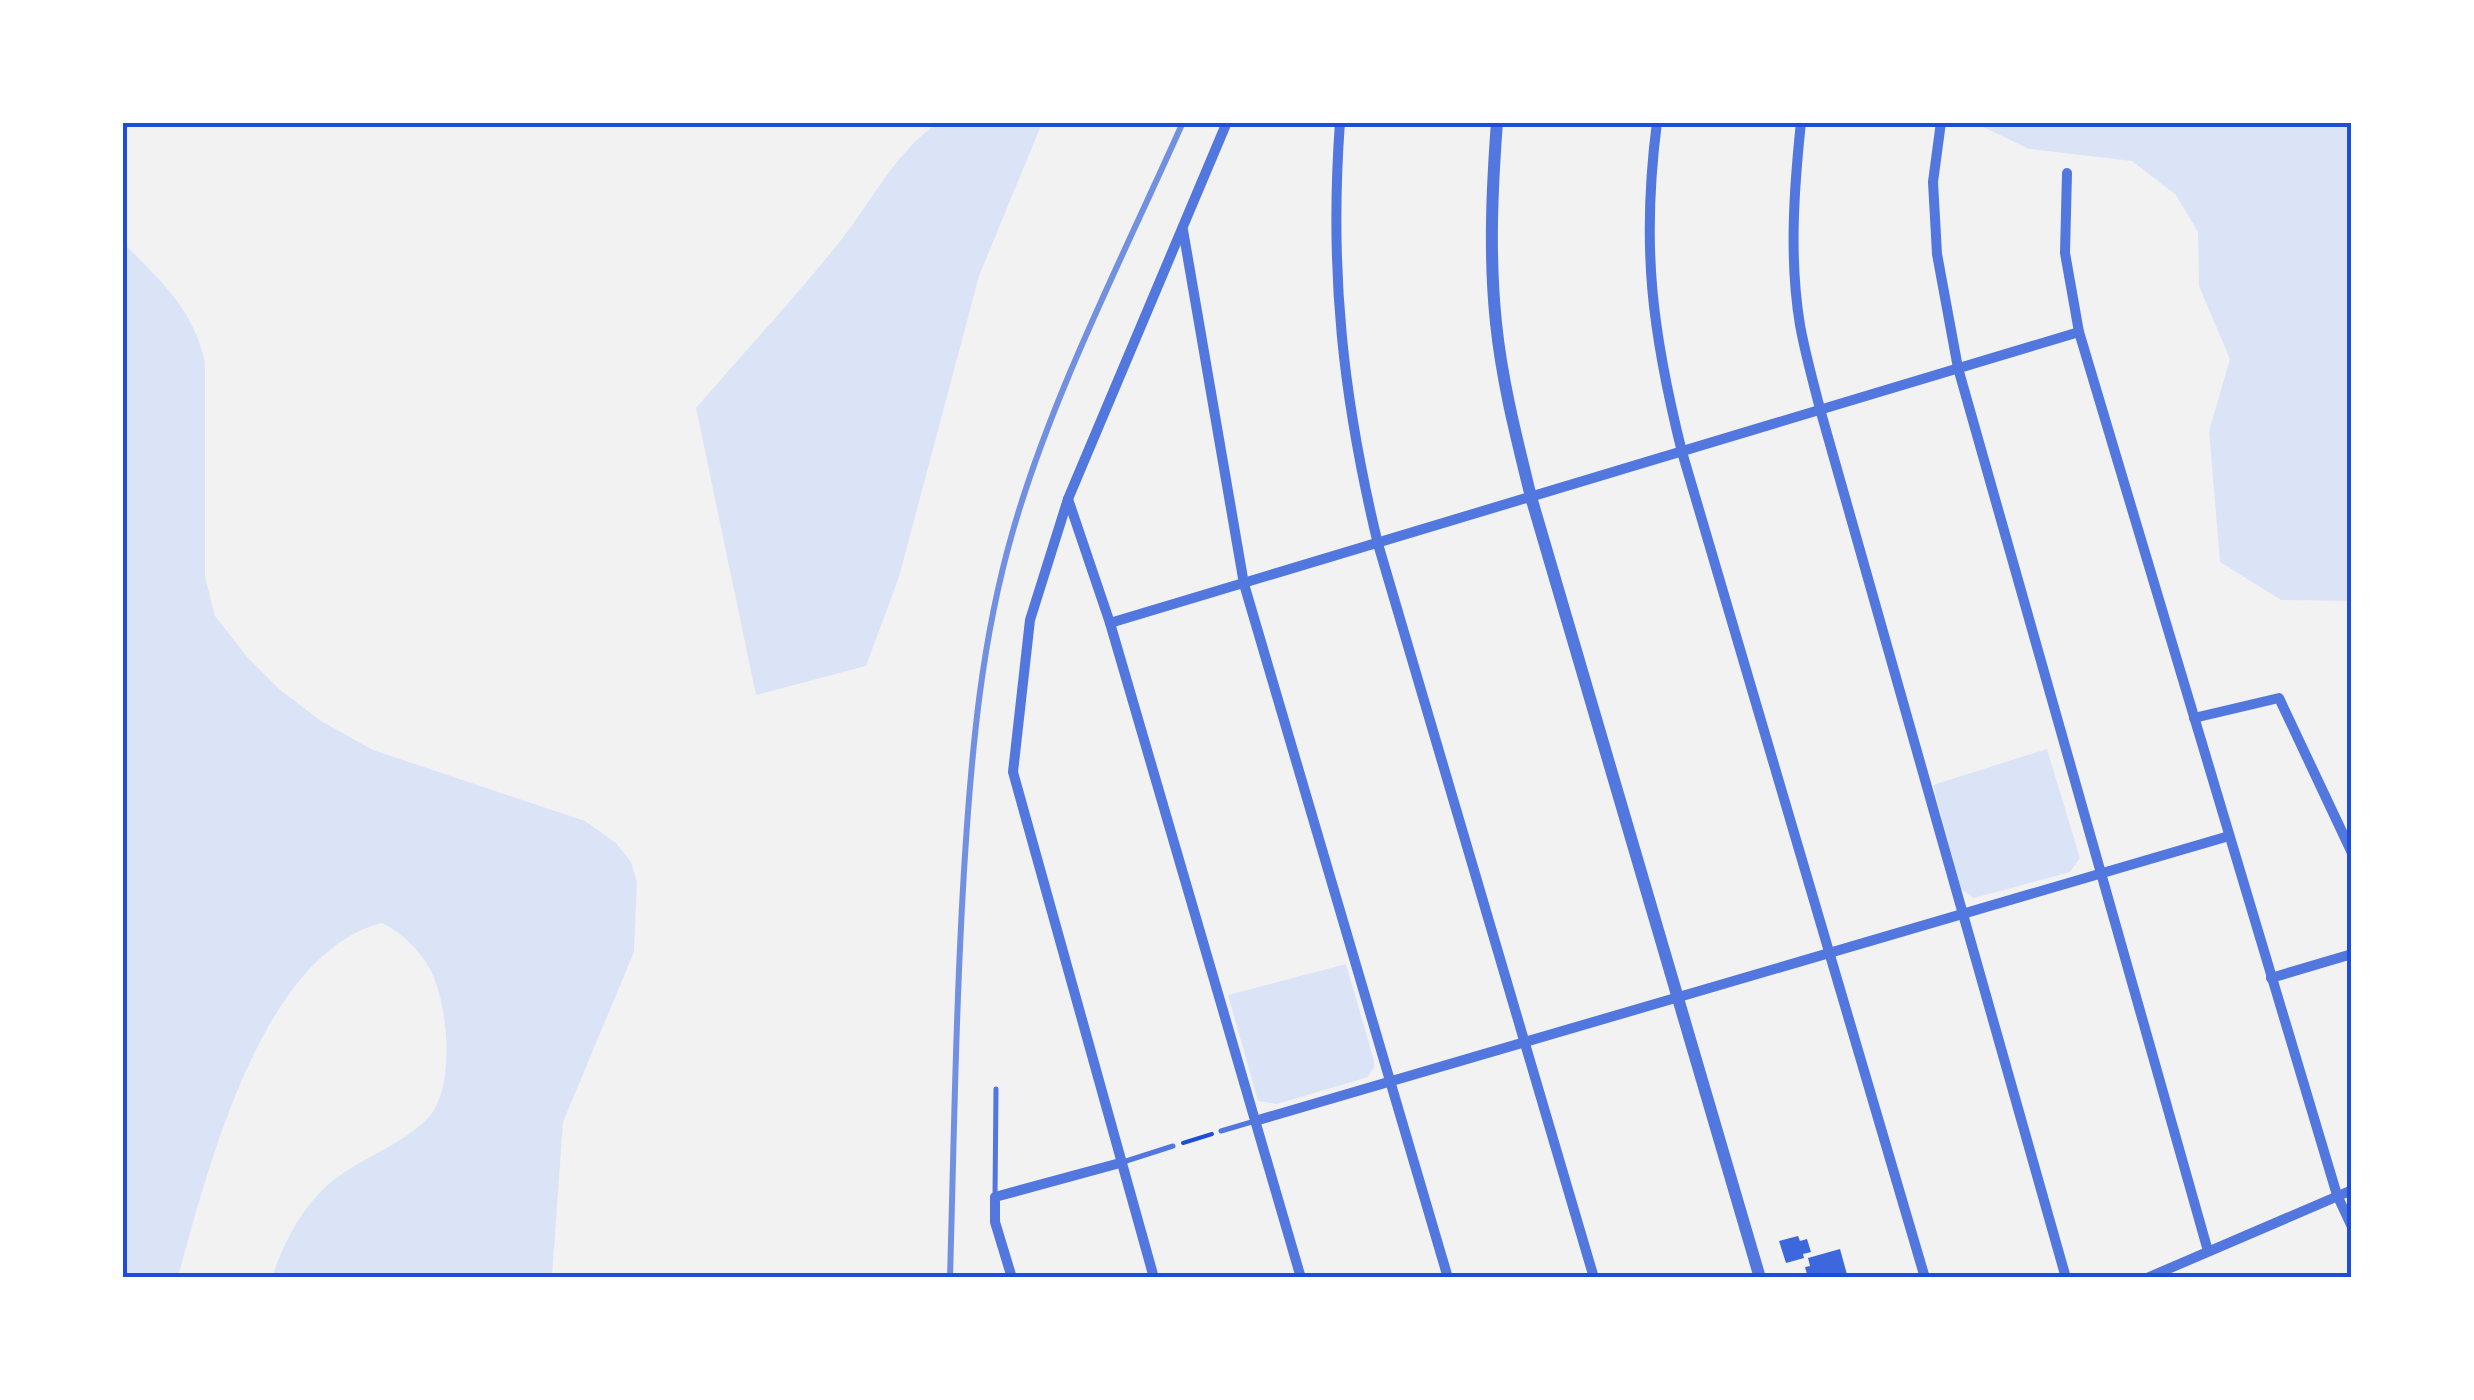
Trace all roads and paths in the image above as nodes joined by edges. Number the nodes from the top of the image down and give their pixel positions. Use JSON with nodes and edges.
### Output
{"nodes":[{"id":1,"x":1227,"y":122,"type":"edge"},
{"id":2,"x":1340,"y":122,"type":"edge"},
{"id":3,"x":1497,"y":122,"type":"edge"},
{"id":4,"x":1657,"y":122,"type":"edge"},
{"id":5,"x":1802,"y":122,"type":"edge"},
{"id":6,"x":1941,"y":122,"type":"edge"},
{"id":7,"x":2067,"y":173,"type":"dead end"},
{"id":8,"x":1183,"y":229,"type":"junction"},
{"id":9,"x":2079,"y":332,"type":"junction"},
{"id":10,"x":1958,"y":368,"type":"junction"},
{"id":11,"x":1820,"y":409,"type":"junction"},
{"id":12,"x":1682,"y":452,"type":"junction"},
{"id":13,"x":1530,"y":497,"type":"junction"},
{"id":14,"x":1068,"y":500,"type":"junction"},
{"id":15,"x":1378,"y":544,"type":"junction"},
{"id":16,"x":1244,"y":584,"type":"junction"},
{"id":17,"x":1110,"y":623,"type":"junction"},
{"id":18,"x":2194,"y":718,"type":"junction"},
{"id":19,"x":2229,"y":836,"type":"junction"},
{"id":20,"x":2352,"y":853,"type":"edge"},
{"id":21,"x":2103,"y":872,"type":"junction"},
{"id":22,"x":1964,"y":912,"type":"junction"},
{"id":23,"x":1828,"y":952,"type":"junction"},
{"id":24,"x":2352,"y":954,"type":"edge"},
{"id":25,"x":2271,"y":978,"type":"junction"},
{"id":26,"x":1678,"y":994,"type":"junction"},
{"id":27,"x":1524,"y":1041,"type":"junction"},
{"id":28,"x":1388,"y":1080,"type":"junction"},
{"id":29,"x":996,"y":1089,"type":"dead end"},
{"id":30,"x":1255,"y":1121,"type":"junction"},
{"id":31,"x":1221,"y":1131,"type":"joint"},
{"id":32,"x":1173,"y":1146,"type":"joint"},
{"id":33,"x":1120,"y":1163,"type":"junction"},
{"id":34,"x":2352,"y":1190,"type":"edge"},
{"id":35,"x":2337,"y":1195,"type":"junction"},
{"id":36,"x":995,"y":1197,"type":"junction"},
{"id":37,"x":2352,"y":1227,"type":"edge"},
{"id":38,"x":2208,"y":1251,"type":"junction"},
{"id":39,"x":1012,"y":1278,"type":"edge"},
{"id":40,"x":1154,"y":1278,"type":"edge"},
{"id":41,"x":1301,"y":1278,"type":"edge"},
{"id":42,"x":1448,"y":1278,"type":"edge"},
{"id":43,"x":1594,"y":1278,"type":"edge"},
{"id":44,"x":1760,"y":1278,"type":"edge"},
{"id":45,"x":1925,"y":1278,"type":"edge"},
{"id":46,"x":2066,"y":1278,"type":"edge"},
{"id":47,"x":2147,"y":1278,"type":"edge"}],
"edges":[{"from":1,"to":8,"type":"street"},
{"from":2,"to":15,"type":"street"},
{"from":3,"to":13,"type":"street"},
{"from":4,"to":12,"type":"street"},
{"from":5,"to":11,"type":"street"},
{"from":6,"to":10,"type":"street"},
{"from":7,"to":9,"type":"street"},
{"from":8,"to":14,"type":"street"},
{"from":8,"to":16,"type":"street"},
{"from":9,"to":10,"type":"street"},
{"from":9,"to":18,"type":"street"},
{"from":10,"to":11,"type":"street"},
{"from":10,"to":21,"type":"street"},
{"from":11,"to":12,"type":"street"},
{"from":11,"to":22,"type":"street"},
{"from":12,"to":13,"type":"street"},
{"from":12,"to":23,"type":"street"},
{"from":13,"to":15,"type":"street"},
{"from":13,"to":26,"type":"street"},
{"from":14,"to":17,"type":"street"},
{"from":14,"to":33,"type":"street"},
{"from":15,"to":16,"type":"street"},
{"from":15,"to":27,"type":"street"},
{"from":16,"to":17,"type":"street"},
{"from":16,"to":28,"type":"street"},
{"from":17,"to":30,"type":"street"},
{"from":18,"to":19,"type":"street"},
{"from":18,"to":20,"type":"street"},
{"from":19,"to":21,"type":"street"},
{"from":19,"to":25,"type":"street"},
{"from":21,"to":22,"type":"street"},
{"from":21,"to":38,"type":"street"},
{"from":22,"to":23,"type":"street"},
{"from":22,"to":46,"type":"street"},
{"from":23,"to":26,"type":"street"},
{"from":23,"to":45,"type":"street"},
{"from":24,"to":25,"type":"street"},
{"from":25,"to":35,"type":"street"},
{"from":26,"to":27,"type":"street"},
{"from":26,"to":44,"type":"street"},
{"from":27,"to":28,"type":"street"},
{"from":27,"to":43,"type":"street"},
{"from":28,"to":30,"type":"street"},
{"from":28,"to":42,"type":"street"},
{"from":29,"to":36,"type":"lane"},
{"from":30,"to":31,"type":"lane"},
{"from":30,"to":41,"type":"street"},
{"from":31,"to":32,"type":"path"},
{"from":32,"to":33,"type":"lane"},
{"from":33,"to":36,"type":"street"},
{"from":33,"to":40,"type":"street"},
{"from":34,"to":35,"type":"street"},
{"from":35,"to":37,"type":"street"},
{"from":35,"to":38,"type":"street"},
{"from":36,"to":39,"type":"street"},
{"from":38,"to":47,"type":"street"}]}
